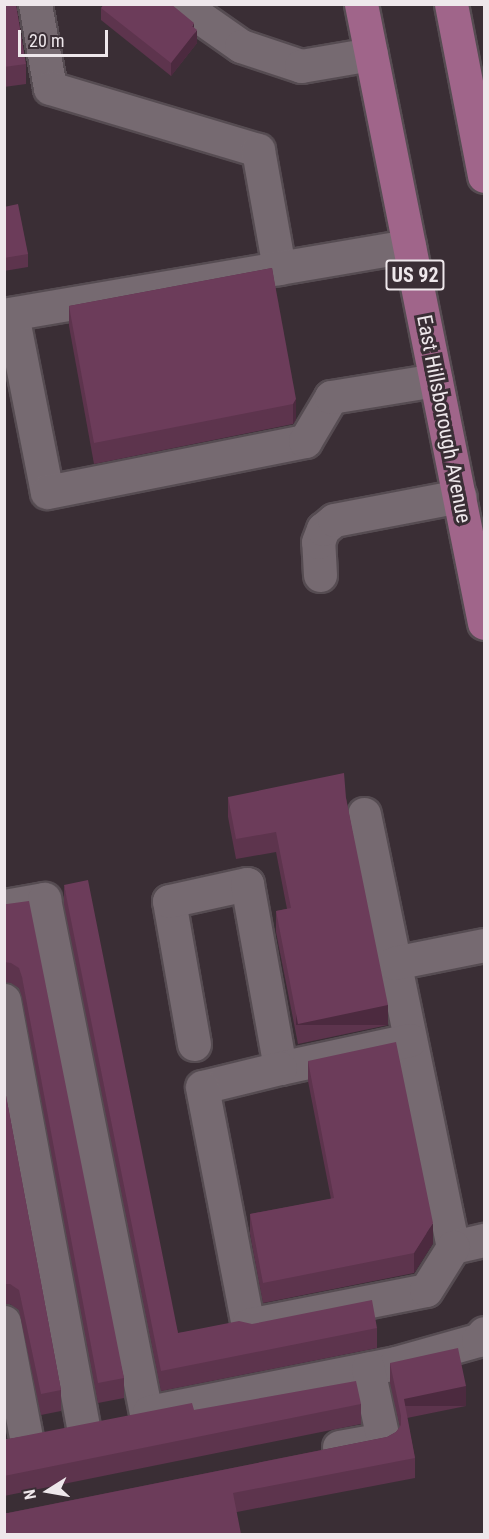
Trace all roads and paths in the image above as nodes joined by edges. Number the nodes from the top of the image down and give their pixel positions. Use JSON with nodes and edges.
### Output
{"nodes":[{"id":1,"x":35,"y":4,"type":"edge"},
{"id":2,"x":182,"y":4,"type":"edge"},
{"id":3,"x":361,"y":4,"type":"edge"},
{"id":4,"x":451,"y":4,"type":"edge"},
{"id":5,"x":371,"y":54,"type":"junction"},
{"id":6,"x":484,"y":176,"type":"edge"},
{"id":7,"x":410,"y":246,"type":"junction"},
{"id":8,"x":279,"y":268,"type":"junction"},
{"id":9,"x":8,"y":314,"type":"edge"},
{"id":10,"x":436,"y":380,"type":"junction"},
{"id":11,"x":460,"y":496,"type":"junction"},
{"id":12,"x":320,"y":575,"type":"dead end"},
{"id":13,"x":484,"y":622,"type":"edge"},
{"id":14,"x":364,"y":814,"type":"dead end"},
{"id":15,"x":4,"y":906,"type":"edge"},
{"id":16,"x":484,"y":945,"type":"edge"},
{"id":17,"x":394,"y":963,"type":"junction"},
{"id":18,"x":4,"y":1000,"type":"edge"},
{"id":19,"x":410,"y":1040,"type":"junction"},
{"id":20,"x":194,"y":1044,"type":"dead end"},
{"id":21,"x":280,"y":1068,"type":"junction"},
{"id":22,"x":469,"y":1243,"type":"edge"},
{"id":23,"x":4,"y":1323,"type":"edge"},
{"id":24,"x":484,"y":1333,"type":"edge"},
{"id":25,"x":368,"y":1369,"type":"junction"},
{"id":26,"x":146,"y":1413,"type":"junction"},
{"id":27,"x":83,"y":1426,"type":"junction"},
{"id":28,"x":15,"y":1439,"type":"edge"},
{"id":29,"x":314,"y":1452,"type":"edge"}],
"edges":[{"from":1,"to":8,"type":"lane"},
{"from":2,"to":5,"type":"lane"},
{"from":3,"to":5,"type":"main road","name":"East Hillsborough Avenue","number":"US 92"},
{"from":4,"to":6,"type":"main road"},
{"from":5,"to":7,"type":"main road","name":"East Hillsborough Avenue","number":"US 92"},
{"from":7,"to":8,"type":"lane"},
{"from":7,"to":10,"type":"main road","name":"East Hillsborough Avenue","number":"US 92"},
{"from":8,"to":9,"type":"lane"},
{"from":9,"to":10,"type":"lane"},
{"from":10,"to":11,"type":"main road","name":"East Hillsborough Avenue","number":"US 92"},
{"from":11,"to":12,"type":"lane"},
{"from":11,"to":13,"type":"main road","name":"East Hillsborough Avenue","number":"US 92"},
{"from":14,"to":17,"type":"lane"},
{"from":15,"to":26,"type":"lane"},
{"from":16,"to":17,"type":"lane"},
{"from":17,"to":19,"type":"lane"},
{"from":18,"to":27,"type":"lane"},
{"from":19,"to":21,"type":"lane"},
{"from":19,"to":22,"type":"lane"},
{"from":20,"to":21,"type":"lane"},
{"from":21,"to":22,"type":"lane"},
{"from":23,"to":28,"type":"lane"},
{"from":24,"to":25,"type":"lane"},
{"from":25,"to":26,"type":"lane"},
{"from":25,"to":29,"type":"lane"},
{"from":26,"to":27,"type":"lane"},
{"from":27,"to":28,"type":"lane"}]}
